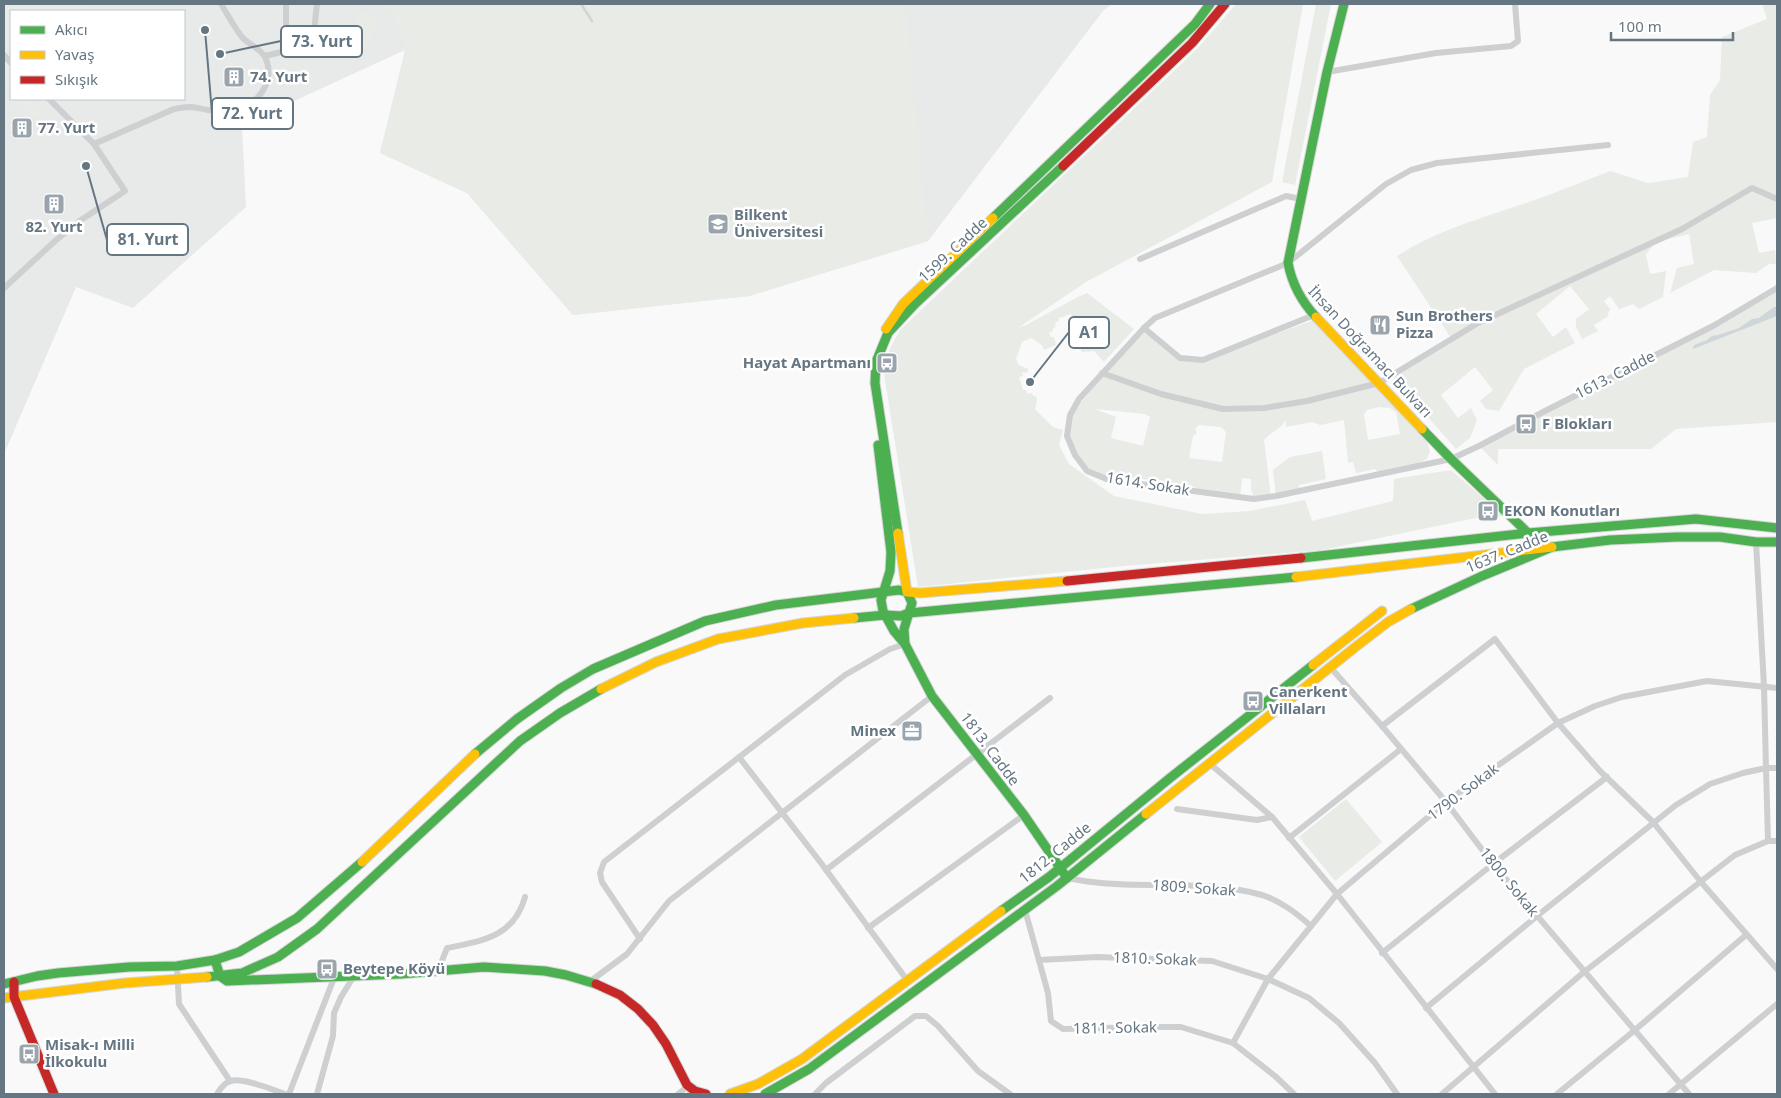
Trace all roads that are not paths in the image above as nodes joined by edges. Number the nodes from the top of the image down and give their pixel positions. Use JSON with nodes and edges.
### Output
{"nodes":[{"id":1,"x":222,"y":4,"type":"edge"},
{"id":2,"x":286,"y":4,"type":"edge"},
{"id":3,"x":317,"y":4,"type":"edge"},
{"id":4,"x":1210,"y":4,"type":"edge"},
{"id":5,"x":1225,"y":4,"type":"edge"},
{"id":6,"x":1344,"y":4,"type":"edge"},
{"id":7,"x":1515,"y":4,"type":"edge"},
{"id":8,"x":286,"y":51,"type":"junction"},
{"id":9,"x":265,"y":56,"type":"junction"},
{"id":10,"x":1327,"y":72,"type":"junction"},
{"id":11,"x":50,"y":100,"type":"edge"},
{"id":12,"x":94,"y":144,"type":"junction"},
{"id":13,"x":1608,"y":145,"type":"dead end"},
{"id":14,"x":1301,"y":199,"type":"junction"},
{"id":15,"x":1777,"y":199,"type":"edge"},
{"id":16,"x":1140,"y":259,"type":"dead end"},
{"id":17,"x":1288,"y":263,"type":"junction"},
{"id":18,"x":4,"y":288,"type":"edge"},
{"id":19,"x":1777,"y":288,"type":"edge"},
{"id":20,"x":1314,"y":315,"type":"junction"},
{"id":21,"x":1144,"y":328,"type":"junction"},
{"id":22,"x":1102,"y":373,"type":"junction"},
{"id":23,"x":1379,"y":383,"type":"junction"},
{"id":24,"x":1451,"y":459,"type":"junction"},
{"id":25,"x":1777,"y":528,"type":"edge"},
{"id":26,"x":1528,"y":533,"type":"junction"},
{"id":27,"x":1756,"y":542,"type":"junction"},
{"id":28,"x":1777,"y":542,"type":"edge"},
{"id":29,"x":1552,"y":547,"type":"junction"},
{"id":30,"x":907,"y":592,"type":"junction"},
{"id":31,"x":883,"y":593,"type":"junction"},
{"id":32,"x":1382,"y":611,"type":"dead end"},
{"id":33,"x":910,"y":613,"type":"junction"},
{"id":34,"x":885,"y":615,"type":"junction"},
{"id":35,"x":905,"y":644,"type":"junction"},
{"id":36,"x":1322,"y":657,"type":"junction"},
{"id":37,"x":1331,"y":668,"type":"junction"},
{"id":38,"x":1764,"y":686,"type":"junction"},
{"id":39,"x":1777,"y":688,"type":"edge"},
{"id":40,"x":932,"y":696,"type":"junction"},
{"id":41,"x":1050,"y":698,"type":"dead end"},
{"id":42,"x":1558,"y":723,"type":"junction"},
{"id":43,"x":1382,"y":726,"type":"junction"},
{"id":44,"x":1401,"y":748,"type":"junction"},
{"id":45,"x":976,"y":754,"type":"junction"},
{"id":46,"x":739,"y":757,"type":"junction"},
{"id":47,"x":1209,"y":762,"type":"junction"},
{"id":48,"x":1766,"y":768,"type":"junction"},
{"id":49,"x":1777,"y":768,"type":"edge"},
{"id":50,"x":1607,"y":777,"type":"junction"},
{"id":51,"x":1446,"y":802,"type":"junction"},
{"id":52,"x":1177,"y":809,"type":"dead end"},
{"id":53,"x":781,"y":813,"type":"junction"},
{"id":54,"x":1024,"y":815,"type":"junction"},
{"id":55,"x":1272,"y":817,"type":"junction"},
{"id":56,"x":1653,"y":822,"type":"junction"},
{"id":57,"x":1289,"y":838,"type":"junction"},
{"id":58,"x":1768,"y":841,"type":"junction"},
{"id":59,"x":1777,"y":842,"type":"edge"},
{"id":60,"x":1493,"y":864,"type":"junction"},
{"id":61,"x":1061,"y":867,"type":"junction"},
{"id":62,"x":826,"y":870,"type":"junction"},
{"id":63,"x":1067,"y":878,"type":"junction"},
{"id":64,"x":1701,"y":882,"type":"junction"},
{"id":65,"x":1337,"y":894,"type":"junction"},
{"id":66,"x":525,"y":898,"type":"dead end"},
{"id":67,"x":1025,"y":910,"type":"junction"},
{"id":68,"x":1537,"y":916,"type":"junction"},
{"id":69,"x":1311,"y":926,"type":"junction"},
{"id":70,"x":868,"y":928,"type":"junction"},
{"id":71,"x":1746,"y":935,"type":"junction"},
{"id":72,"x":640,"y":939,"type":"junction"},
{"id":73,"x":1382,"y":953,"type":"junction"},
{"id":74,"x":215,"y":960,"type":"junction"},
{"id":75,"x":1039,"y":960,"type":"junction"},
{"id":76,"x":177,"y":966,"type":"junction"},
{"id":77,"x":1777,"y":969,"type":"edge"},
{"id":78,"x":438,"y":971,"type":"junction"},
{"id":79,"x":1584,"y":972,"type":"junction"},
{"id":80,"x":220,"y":976,"type":"junction"},
{"id":81,"x":354,"y":976,"type":"junction"},
{"id":82,"x":334,"y":978,"type":"junction"},
{"id":83,"x":1268,"y":979,"type":"junction"},
{"id":84,"x":177,"y":980,"type":"junction"},
{"id":85,"x":592,"y":980,"type":"junction"},
{"id":86,"x":907,"y":980,"type":"junction"},
{"id":87,"x":14,"y":982,"type":"junction"},
{"id":88,"x":4,"y":984,"type":"edge"},
{"id":89,"x":14,"y":997,"type":"junction"},
{"id":90,"x":4,"y":998,"type":"edge"},
{"id":91,"x":1777,"y":1004,"type":"edge"},
{"id":92,"x":1426,"y":1008,"type":"junction"},
{"id":93,"x":1635,"y":1030,"type":"junction"},
{"id":94,"x":1233,"y":1042,"type":"junction"},
{"id":95,"x":1473,"y":1068,"type":"junction"},
{"id":96,"x":230,"y":1081,"type":"junction"},
{"id":97,"x":1681,"y":1084,"type":"junction"},
{"id":98,"x":689,"y":1090,"type":"edge"},
{"id":99,"x":54,"y":1094,"type":"edge"},
{"id":100,"x":217,"y":1094,"type":"edge"},
{"id":101,"x":287,"y":1094,"type":"edge"},
{"id":102,"x":317,"y":1094,"type":"edge"},
{"id":103,"x":678,"y":1094,"type":"edge"},
{"id":104,"x":706,"y":1094,"type":"edge"},
{"id":105,"x":730,"y":1094,"type":"edge"},
{"id":106,"x":765,"y":1094,"type":"edge"},
{"id":107,"x":815,"y":1094,"type":"edge"},
{"id":108,"x":1010,"y":1094,"type":"edge"},
{"id":109,"x":1294,"y":1094,"type":"edge"},
{"id":110,"x":1397,"y":1094,"type":"edge"},
{"id":111,"x":1442,"y":1094,"type":"edge"},
{"id":112,"x":1495,"y":1094,"type":"edge"},
{"id":113,"x":1557,"y":1094,"type":"edge"},
{"id":114,"x":1669,"y":1094,"type":"edge"},
{"id":115,"x":1689,"y":1094,"type":"edge"}],
"edges":[{"from":1,"to":9,"type":"street"},
{"from":2,"to":8,"type":"street"},
{"from":3,"to":8,"type":"street"},
{"from":4,"to":31,"type":"street","name":"1599. Cadde"},
{"from":5,"to":30,"type":"street","name":"1599. Cadde"},
{"from":6,"to":10,"type":"street","name":"İhsan Doğramacı Bulvarı"},
{"from":7,"to":10,"type":"street"},
{"from":8,"to":9,"type":"street"},
{"from":9,"to":12,"type":"street"},
{"from":10,"to":14,"type":"street","name":"İhsan Doğramacı Bulvarı"},
{"from":11,"to":12,"type":"street"},
{"from":12,"to":18,"type":"street"},
{"from":13,"to":17,"type":"street","name":"1614. Sokak"},
{"from":14,"to":16,"type":"street"},
{"from":14,"to":17,"type":"street","name":"İhsan Doğramacı Bulvarı"},
{"from":15,"to":23,"type":"street"},
{"from":17,"to":20,"type":"street","name":"İhsan Doğramacı Bulvarı"},
{"from":17,"to":21,"type":"street","name":"1614. Sokak"},
{"from":19,"to":24,"type":"street","name":"1613. Cadde"},
{"from":20,"to":21,"type":"street"},
{"from":20,"to":23,"type":"street","name":"İhsan Doğramacı Bulvarı"},
{"from":21,"to":22,"type":"street","name":"1614. Sokak"},
{"from":22,"to":23,"type":"street"},
{"from":22,"to":24,"type":"street","name":"1614. Sokak"},
{"from":23,"to":24,"type":"street","name":"İhsan Doğramacı Bulvarı"},
{"from":24,"to":26,"type":"street","name":"İhsan Doğramacı Bulvarı"},
{"from":25,"to":26,"type":"street","name":"1637. Cadde"},
{"from":26,"to":30,"type":"street","name":"1637. Cadde"},
{"from":27,"to":28,"type":"street","name":"1637. Cadde"},
{"from":27,"to":29,"type":"street","name":"1637. Cadde"},
{"from":27,"to":38,"type":"street"},
{"from":29,"to":33,"type":"street"},
{"from":29,"to":37,"type":"street","name":"1637. Cadde"},
{"from":30,"to":31,"type":"street"},
{"from":30,"to":33,"type":"street"},
{"from":31,"to":34,"type":"street"},
{"from":31,"to":74,"type":"street"},
{"from":32,"to":36,"type":"street","name":"1812. Cadde"},
{"from":33,"to":34,"type":"street"},
{"from":33,"to":35,"type":"street"},
{"from":34,"to":35,"type":"street","name":"1813. Cadde"},
{"from":34,"to":80,"type":"street"},
{"from":35,"to":40,"type":"street","name":"1813. Cadde"},
{"from":35,"to":46,"type":"street"},
{"from":36,"to":37,"type":"street"},
{"from":36,"to":61,"type":"street","name":"1812. Cadde"},
{"from":37,"to":43,"type":"street","name":"1800. Sokak"},
{"from":37,"to":47,"type":"street","name":"1812. Cadde"},
{"from":38,"to":39,"type":"street","name":"1790. Sokak"},
{"from":38,"to":42,"type":"street","name":"1790. Sokak"},
{"from":38,"to":48,"type":"street"},
{"from":40,"to":45,"type":"street","name":"1813. Cadde"},
{"from":40,"to":53,"type":"street"},
{"from":41,"to":45,"type":"street"},
{"from":42,"to":43,"type":"street"},
{"from":42,"to":50,"type":"street"},
{"from":42,"to":51,"type":"street","name":"1790. Sokak"},
{"from":43,"to":44,"type":"street","name":"1800. Sokak"},
{"from":44,"to":51,"type":"street","name":"1800. Sokak"},
{"from":44,"to":57,"type":"street"},
{"from":45,"to":54,"type":"street","name":"1813. Cadde"},
{"from":45,"to":62,"type":"street"},
{"from":46,"to":53,"type":"street"},
{"from":46,"to":72,"type":"street"},
{"from":47,"to":55,"type":"street"},
{"from":47,"to":63,"type":"street","name":"1812. Cadde"},
{"from":48,"to":49,"type":"street"},
{"from":48,"to":56,"type":"street"},
{"from":48,"to":58,"type":"street"},
{"from":50,"to":56,"type":"street"},
{"from":50,"to":60,"type":"street"},
{"from":51,"to":60,"type":"street","name":"1800. Sokak"},
{"from":51,"to":65,"type":"street","name":"1790. Sokak"},
{"from":52,"to":55,"type":"street"},
{"from":53,"to":62,"type":"street"},
{"from":53,"to":72,"type":"street"},
{"from":54,"to":61,"type":"street","name":"1813. Cadde"},
{"from":54,"to":70,"type":"street"},
{"from":55,"to":57,"type":"street"},
{"from":56,"to":64,"type":"street"},
{"from":56,"to":68,"type":"street"},
{"from":57,"to":65,"type":"street"},
{"from":58,"to":59,"type":"street"},
{"from":58,"to":64,"type":"street"},
{"from":60,"to":68,"type":"street","name":"1800. Sokak"},
{"from":60,"to":73,"type":"street"},
{"from":61,"to":63,"type":"street","name":"1813. Cadde"},
{"from":61,"to":86,"type":"street","name":"1812. Cadde"},
{"from":62,"to":70,"type":"street"},
{"from":63,"to":67,"type":"street","name":"1812. Cadde"},
{"from":63,"to":69,"type":"street","name":"1809. Sokak"},
{"from":64,"to":71,"type":"street"},
{"from":64,"to":79,"type":"street"},
{"from":65,"to":69,"type":"street","name":"1790. Sokak"},
{"from":65,"to":73,"type":"street"},
{"from":66,"to":78,"type":"street"},
{"from":67,"to":75,"type":"street","name":"1811. Sokak"},
{"from":67,"to":106,"type":"street","name":"1812. Cadde"},
{"from":68,"to":79,"type":"street","name":"1800. Sokak"},
{"from":68,"to":92,"type":"street"},
{"from":69,"to":83,"type":"street","name":"1790. Sokak"},
{"from":70,"to":86,"type":"street"},
{"from":71,"to":77,"type":"street"},
{"from":71,"to":93,"type":"street"},
{"from":72,"to":85,"type":"street"},
{"from":73,"to":92,"type":"street"},
{"from":74,"to":76,"type":"street"},
{"from":74,"to":80,"type":"street"},
{"from":75,"to":83,"type":"street","name":"1810. Sokak"},
{"from":75,"to":94,"type":"street","name":"1811. Sokak"},
{"from":76,"to":84,"type":"street"},
{"from":76,"to":87,"type":"street"},
{"from":78,"to":81,"type":"street"},
{"from":78,"to":85,"type":"street"},
{"from":79,"to":93,"type":"street","name":"1800. Sokak"},
{"from":79,"to":95,"type":"street"},
{"from":80,"to":82,"type":"street"},
{"from":80,"to":84,"type":"street"},
{"from":81,"to":82,"type":"street"},
{"from":81,"to":102,"type":"street"},
{"from":82,"to":101,"type":"street"},
{"from":83,"to":94,"type":"street","name":"1790. Sokak"},
{"from":83,"to":110,"type":"street","name":"1810. Sokak"},
{"from":84,"to":89,"type":"street"},
{"from":84,"to":96,"type":"street"},
{"from":85,"to":98,"type":"street"},
{"from":86,"to":105,"type":"street","name":"1812. Cadde"},
{"from":87,"to":88,"type":"street"},
{"from":87,"to":89,"type":"street"},
{"from":89,"to":90,"type":"street"},
{"from":89,"to":99,"type":"street"},
{"from":91,"to":97,"type":"street"},
{"from":92,"to":95,"type":"street"},
{"from":93,"to":97,"type":"street","name":"1800. Sokak"},
{"from":93,"to":113,"type":"street"},
{"from":94,"to":109,"type":"street"},
{"from":95,"to":111,"type":"street"},
{"from":95,"to":112,"type":"street"},
{"from":96,"to":100,"type":"street"},
{"from":96,"to":101,"type":"street"},
{"from":97,"to":114,"type":"street"},
{"from":97,"to":115,"type":"street","name":"1800. Sokak"},
{"from":98,"to":103,"type":"street"},
{"from":98,"to":104,"type":"street"},
{"from":107,"to":108,"type":"street"}]}
